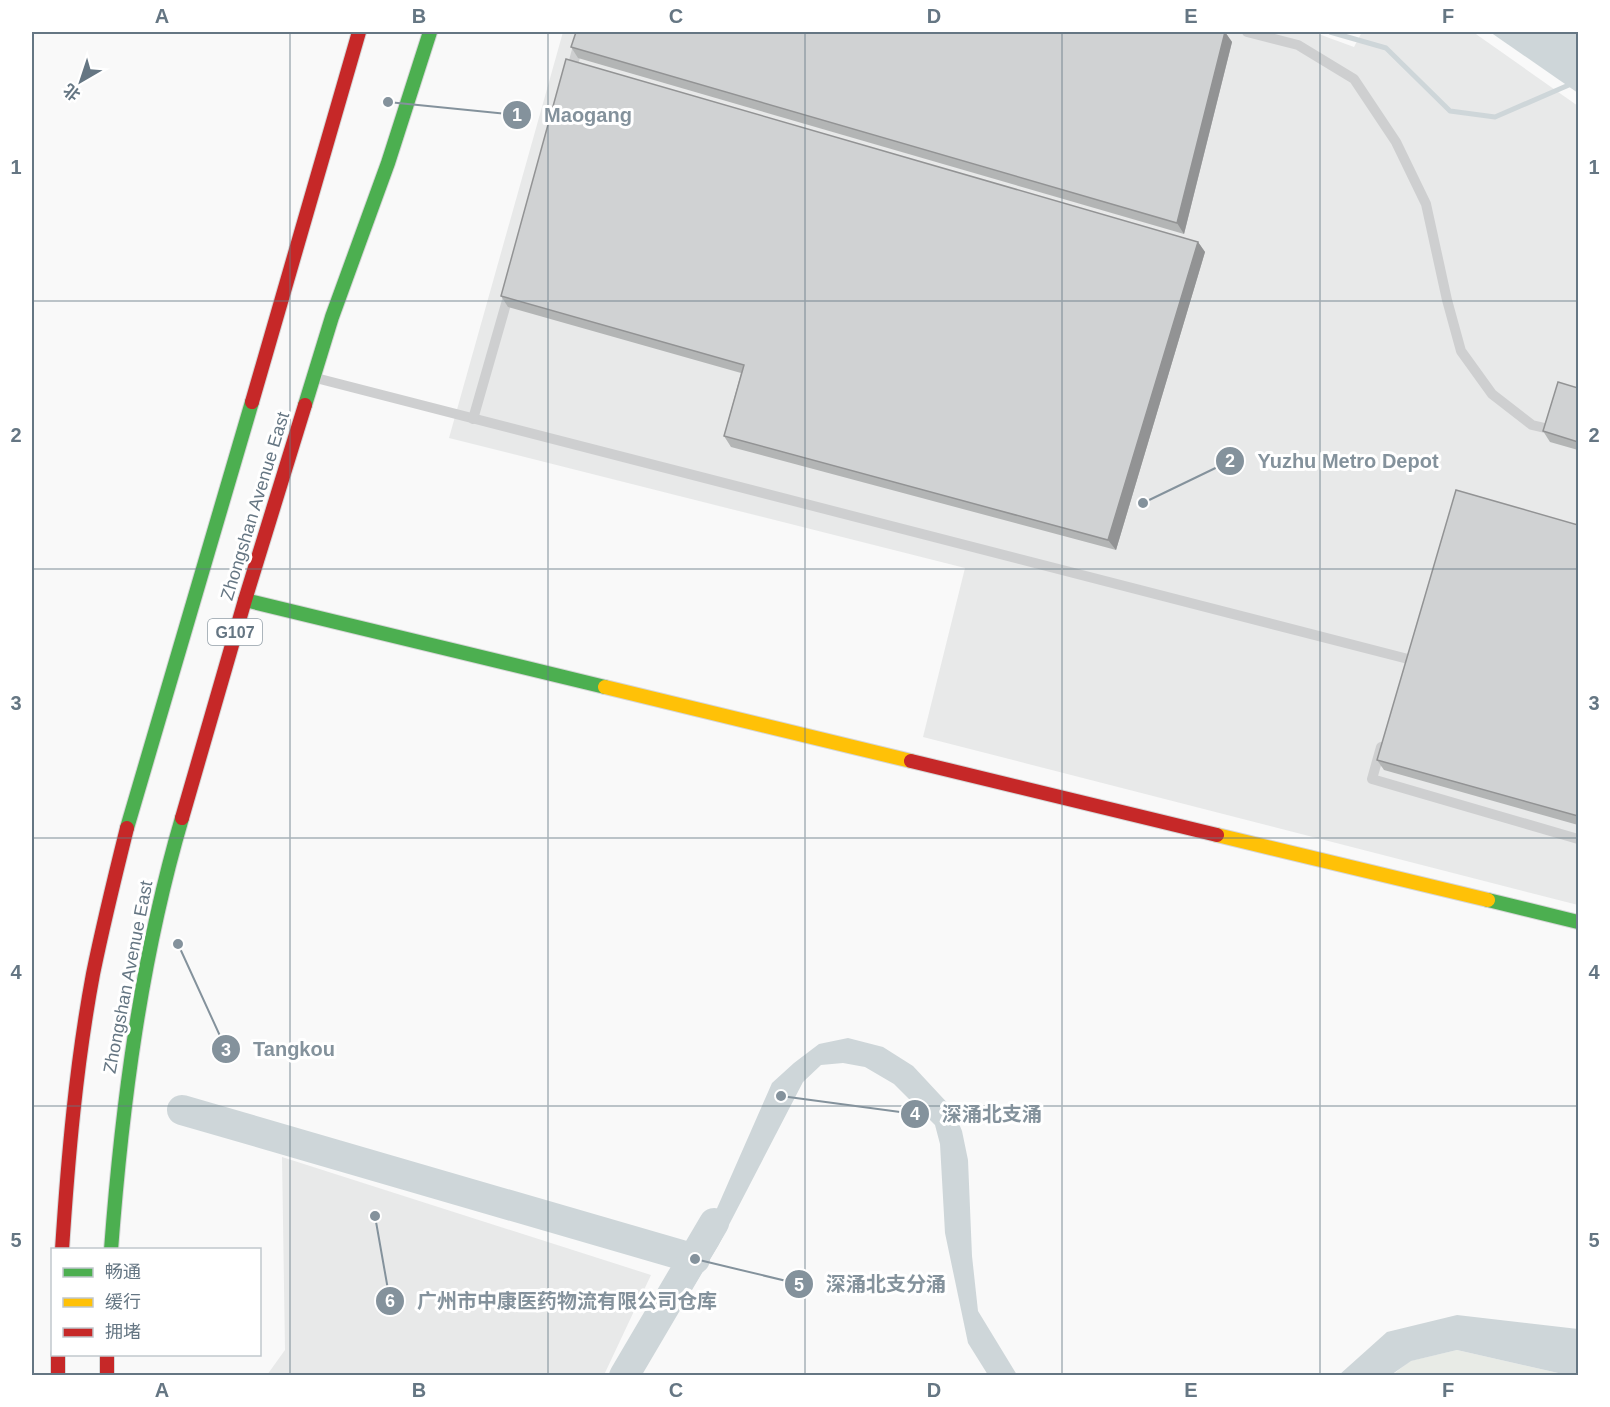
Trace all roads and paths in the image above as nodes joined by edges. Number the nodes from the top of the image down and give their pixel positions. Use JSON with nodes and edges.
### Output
{"nodes":[{"id":1,"x":359,"y":32,"type":"edge"},
{"id":2,"x":430,"y":32,"type":"edge"},
{"id":3,"x":582,"y":32,"type":"edge"},
{"id":4,"x":1247,"y":32,"type":"edge"},
{"id":5,"x":566,"y":88,"type":"edge"},
{"id":6,"x":512,"y":282,"type":"edge"},
{"id":7,"x":313,"y":377,"type":"junction"},
{"id":8,"x":473,"y":419,"type":"junction"},
{"id":9,"x":1549,"y":429,"type":"edge"},
{"id":10,"x":245,"y":600,"type":"junction"},
{"id":11,"x":1408,"y":659,"type":"edge"},
{"id":12,"x":1385,"y":735,"type":"edge"},
{"id":13,"x":1578,"y":839,"type":"edge"},
{"id":14,"x":1578,"y":922,"type":"edge"},
{"id":15,"x":62,"y":1248,"type":"edge"},
{"id":16,"x":111,"y":1248,"type":"edge"},
{"id":17,"x":58,"y":1356,"type":"edge"},
{"id":18,"x":107,"y":1356,"type":"edge"},
{"id":19,"x":58,"y":1376,"type":"edge"},
{"id":20,"x":107,"y":1376,"type":"edge"}],
"edges":[{"from":1,"to":15,"type":"main road","name":"Zhongshan Avenue East","number":"G107"},
{"from":2,"to":7,"type":"main road","name":"Zhongshan Avenue East","number":"G107"},
{"from":3,"to":5,"type":"lane"},
{"from":4,"to":9,"type":"lane"},
{"from":6,"to":8,"type":"lane"},
{"from":7,"to":8,"type":"lane"},
{"from":7,"to":10,"type":"main road","name":"Zhongshan Avenue East","number":"G107"},
{"from":8,"to":11,"type":"lane"},
{"from":10,"to":14,"type":"main road"},
{"from":10,"to":16,"type":"main road","name":"Zhongshan Avenue East","number":"G107"},
{"from":12,"to":13,"type":"lane"},
{"from":17,"to":19,"type":"main road"},
{"from":18,"to":20,"type":"main road"}]}
